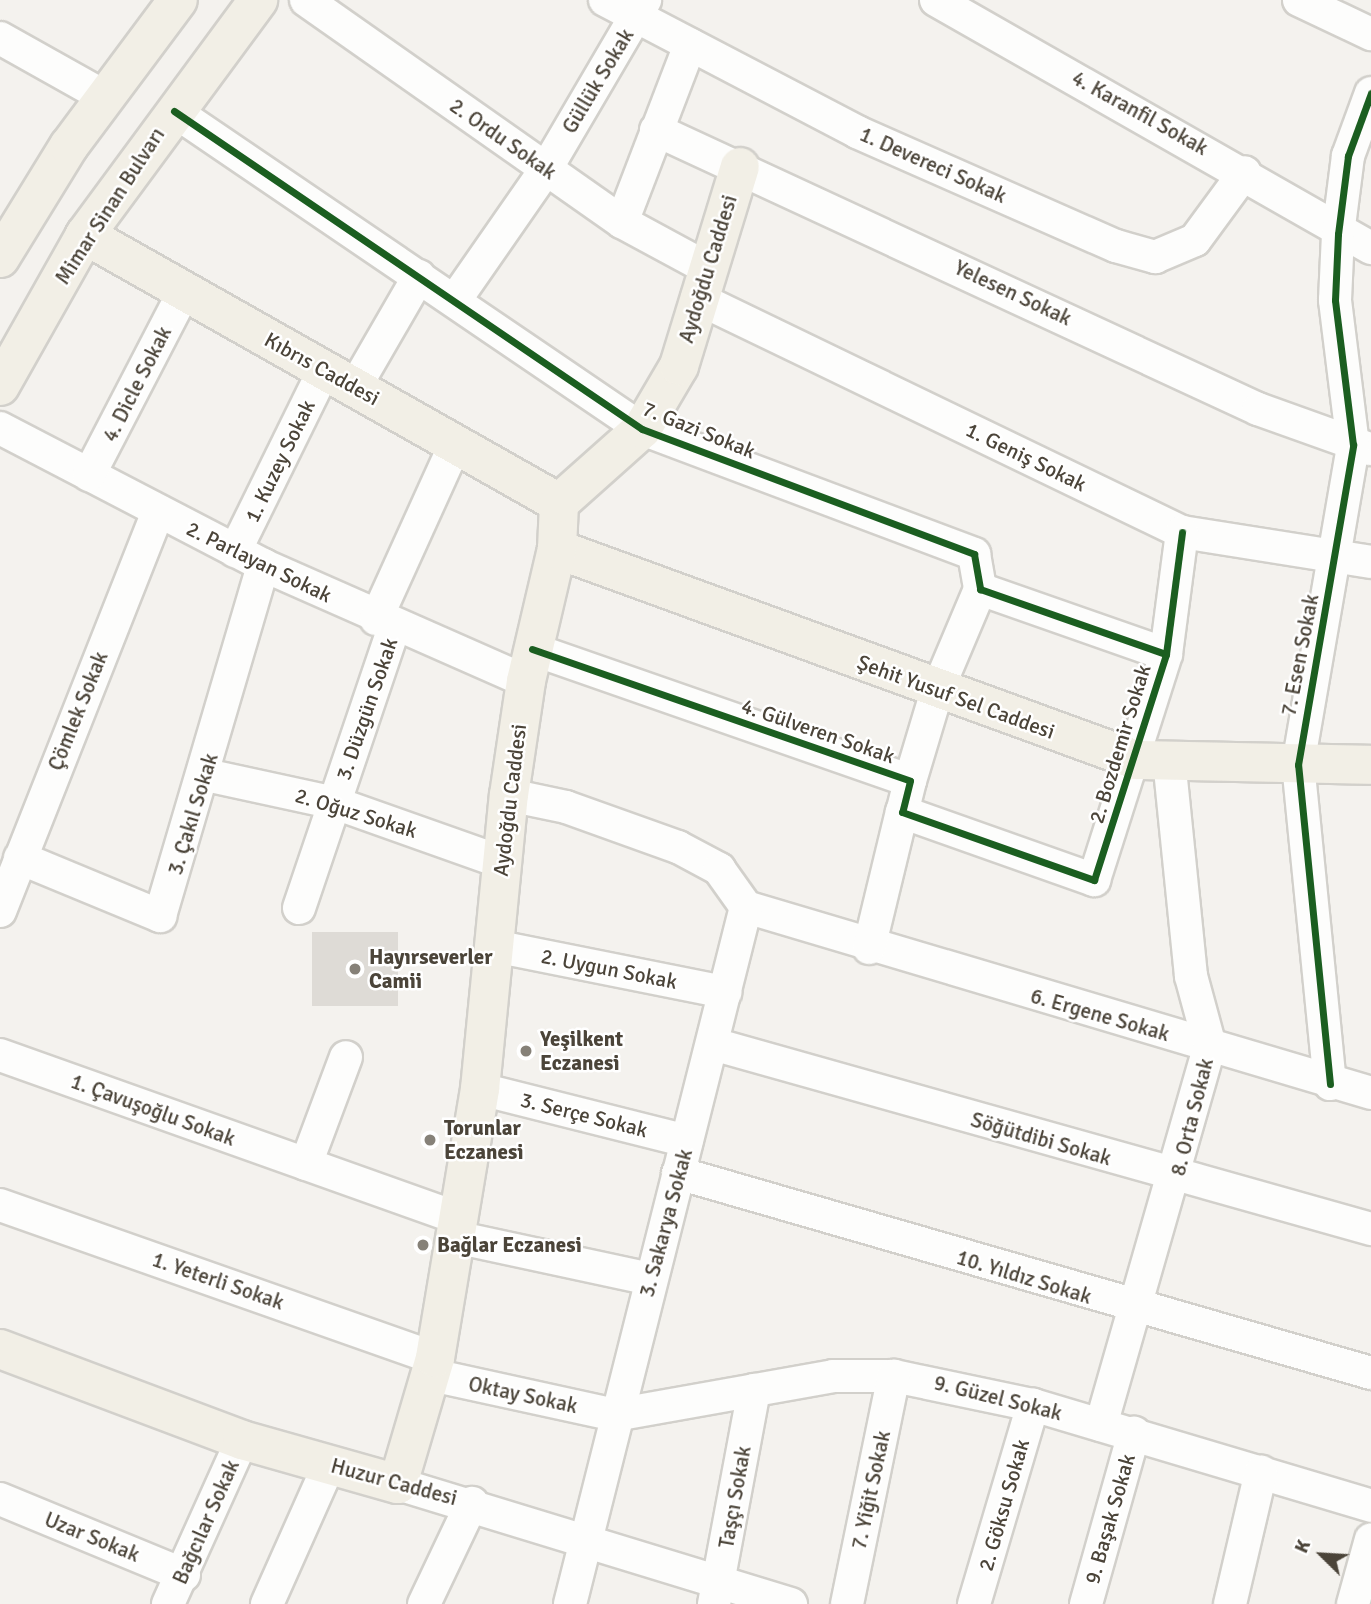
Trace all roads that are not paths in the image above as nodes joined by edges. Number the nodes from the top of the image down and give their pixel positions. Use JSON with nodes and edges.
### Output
{"nodes":[{"id":1,"x":178,"y":0,"type":"edge"},
{"id":2,"x":258,"y":0,"type":"edge"},
{"id":3,"x":306,"y":0,"type":"edge"},
{"id":4,"x":606,"y":0,"type":"edge"},
{"id":5,"x":936,"y":0,"type":"edge"},
{"id":6,"x":1299,"y":0,"type":"edge"},
{"id":7,"x":640,"y":10,"type":"edge"},
{"id":8,"x":985,"y":11,"type":"edge"},
{"id":9,"x":1371,"y":34,"type":"edge"},
{"id":10,"x":0,"y":38,"type":"edge"},
{"id":11,"x":690,"y":46,"type":"junction"},
{"id":12,"x":1371,"y":93,"type":"edge"},
{"id":13,"x":105,"y":97,"type":"junction"},
{"id":14,"x":174,"y":111,"type":"junction"},
{"id":15,"x":656,"y":130,"type":"junction"},
{"id":16,"x":740,"y":167,"type":"junction"},
{"id":17,"x":546,"y":169,"type":"junction"},
{"id":18,"x":1245,"y":172,"type":"junction"},
{"id":19,"x":13,"y":205,"type":"edge"},
{"id":20,"x":622,"y":222,"type":"junction"},
{"id":21,"x":1338,"y":234,"type":"junction"},
{"id":22,"x":85,"y":235,"type":"junction"},
{"id":23,"x":1371,"y":248,"type":"edge"},
{"id":24,"x":0,"y":258,"type":"edge"},
{"id":25,"x":419,"y":276,"type":"junction"},
{"id":26,"x":702,"y":283,"type":"junction"},
{"id":27,"x":184,"y":292,"type":"junction"},
{"id":28,"x":455,"y":300,"type":"junction"},
{"id":29,"x":340,"y":379,"type":"junction"},
{"id":30,"x":0,"y":386,"type":"edge"},
{"id":31,"x":0,"y":428,"type":"edge"},
{"id":32,"x":642,"y":429,"type":"junction"},
{"id":33,"x":456,"y":443,"type":"junction"},
{"id":34,"x":1362,"y":447,"type":"edge"},
{"id":35,"x":89,"y":475,"type":"junction"},
{"id":36,"x":559,"y":503,"type":"junction"},
{"id":37,"x":158,"y":510,"type":"junction"},
{"id":38,"x":1182,"y":532,"type":"junction"},
{"id":39,"x":557,"y":549,"type":"junction"},
{"id":40,"x":235,"y":551,"type":"junction"},
{"id":41,"x":1337,"y":556,"type":"junction"},
{"id":42,"x":1371,"y":562,"type":"edge"},
{"id":43,"x":263,"y":565,"type":"junction"},
{"id":44,"x":980,"y":589,"type":"junction"},
{"id":45,"x":385,"y":623,"type":"junction"},
{"id":46,"x":1166,"y":654,"type":"junction"},
{"id":47,"x":529,"y":665,"type":"junction"},
{"id":48,"x":937,"y":691,"type":"junction"},
{"id":49,"x":1153,"y":760,"type":"junction"},
{"id":50,"x":1298,"y":765,"type":"junction"},
{"id":51,"x":1371,"y":765,"type":"edge"},
{"id":52,"x":206,"y":775,"type":"junction"},
{"id":53,"x":910,"y":781,"type":"junction"},
{"id":54,"x":509,"y":795,"type":"junction"},
{"id":55,"x":335,"y":803,"type":"junction"},
{"id":56,"x":902,"y":812,"type":"junction"},
{"id":57,"x":20,"y":858,"type":"junction"},
{"id":58,"x":502,"y":862,"type":"junction"},
{"id":59,"x":746,"y":907,"type":"junction"},
{"id":60,"x":299,"y":908,"type":"dead end"},
{"id":61,"x":0,"y":911,"type":"edge"},
{"id":62,"x":494,"y":946,"type":"junction"},
{"id":63,"x":869,"y":948,"type":"junction"},
{"id":64,"x":725,"y":992,"type":"junction"},
{"id":65,"x":713,"y":1044,"type":"junction"},
{"id":66,"x":1210,"y":1046,"type":"junction"},
{"id":67,"x":0,"y":1055,"type":"edge"},
{"id":68,"x":346,"y":1057,"type":"dead end"},
{"id":69,"x":1331,"y":1084,"type":"junction"},
{"id":70,"x":480,"y":1089,"type":"junction"},
{"id":71,"x":1371,"y":1093,"type":"edge"},
{"id":72,"x":687,"y":1141,"type":"junction"},
{"id":73,"x":306,"y":1164,"type":"junction"},
{"id":74,"x":678,"y":1173,"type":"junction"},
{"id":75,"x":1177,"y":1178,"type":"junction"},
{"id":76,"x":0,"y":1205,"type":"edge"},
{"id":77,"x":457,"y":1227,"type":"junction"},
{"id":78,"x":1371,"y":1229,"type":"edge"},
{"id":79,"x":651,"y":1279,"type":"junction"},
{"id":80,"x":1138,"y":1311,"type":"junction"},
{"id":81,"x":0,"y":1349,"type":"edge"},
{"id":82,"x":433,"y":1367,"type":"junction"},
{"id":83,"x":1371,"y":1373,"type":"edge"},
{"id":84,"x":894,"y":1376,"type":"junction"},
{"id":85,"x":754,"y":1390,"type":"junction"},
{"id":86,"x":1033,"y":1405,"type":"junction"},
{"id":87,"x":615,"y":1415,"type":"junction"},
{"id":88,"x":1101,"y":1425,"type":"junction"},
{"id":89,"x":1134,"y":1433,"type":"junction"},
{"id":90,"x":242,"y":1440,"type":"junction"},
{"id":91,"x":329,"y":1465,"type":"junction"},
{"id":92,"x":1261,"y":1472,"type":"junction"},
{"id":93,"x":398,"y":1484,"type":"junction"},
{"id":94,"x":0,"y":1499,"type":"edge"},
{"id":95,"x":472,"y":1503,"type":"junction"},
{"id":96,"x":1371,"y":1506,"type":"edge"},
{"id":97,"x":586,"y":1539,"type":"junction"},
{"id":98,"x":1371,"y":1539,"type":"edge"},
{"id":99,"x":717,"y":1593,"type":"edge"},
{"id":100,"x":175,"y":1596,"type":"edge"},
{"id":101,"x":267,"y":1604,"type":"edge"},
{"id":102,"x":424,"y":1604,"type":"edge"},
{"id":103,"x":570,"y":1604,"type":"edge"},
{"id":104,"x":792,"y":1604,"type":"edge"},
{"id":105,"x":847,"y":1604,"type":"edge"},
{"id":106,"x":974,"y":1604,"type":"edge"},
{"id":107,"x":1086,"y":1604,"type":"edge"},
{"id":108,"x":1230,"y":1604,"type":"edge"},
{"id":109,"x":1353,"y":1604,"type":"edge"}],
"edges":[{"from":1,"to":13,"type":"main road"},
{"from":2,"to":14,"type":"main road","name":"Mimar Sinan Bulvarı"},
{"from":3,"to":17,"type":"street","name":"2. Ordu Sokak"},
{"from":4,"to":7,"type":"street","name":"1. Devereci Sokak"},
{"from":5,"to":8,"type":"street","name":"4. Karanfil Sokak"},
{"from":6,"to":9,"type":"street"},
{"from":7,"to":11,"type":"street","name":"1. Devereci Sokak"},
{"from":7,"to":17,"type":"street","name":"Güllük Sokak"},
{"from":8,"to":18,"type":"street","name":"4. Karanfil Sokak"},
{"from":10,"to":13,"type":"street"},
{"from":11,"to":15,"type":"street"},
{"from":11,"to":18,"type":"street","name":"1. Devereci Sokak"},
{"from":12,"to":21,"type":"street","name":"7. Esen Sokak"},
{"from":13,"to":19,"type":"main road"},
{"from":14,"to":22,"type":"main road","name":"Mimar Sinan Bulvarı"},
{"from":14,"to":25,"type":"street","name":"7. Gazi Sokak"},
{"from":15,"to":16,"type":"street","name":"Yelesen Sokak"},
{"from":15,"to":20,"type":"street"},
{"from":16,"to":26,"type":"main road","name":"Aydoğdu Caddesi"},
{"from":16,"to":34,"type":"street","name":"Yelesen Sokak"},
{"from":17,"to":20,"type":"street","name":"2. Ordu Sokak"},
{"from":17,"to":28,"type":"street","name":"Güllük Sokak"},
{"from":18,"to":21,"type":"street","name":"4. Karanfil Sokak"},
{"from":19,"to":24,"type":"main road"},
{"from":20,"to":26,"type":"street","name":"2. Ordu Sokak"},
{"from":21,"to":23,"type":"street","name":"4. Karanfil Sokak"},
{"from":21,"to":34,"type":"street","name":"7. Esen Sokak"},
{"from":22,"to":27,"type":"main road","name":"Kıbrıs Caddesi"},
{"from":22,"to":30,"type":"main road","name":"Mimar Sinan Bulvarı"},
{"from":25,"to":28,"type":"street","name":"7. Gazi Sokak"},
{"from":25,"to":29,"type":"street","name":"1. Kuzey Sokak"},
{"from":26,"to":32,"type":"main road","name":"Aydoğdu Caddesi"},
{"from":26,"to":38,"type":"street","name":"1. Geniş Sokak"},
{"from":27,"to":29,"type":"main road","name":"Kıbrıs Caddesi"},
{"from":27,"to":35,"type":"street","name":"4. Dicle Sokak"},
{"from":28,"to":32,"type":"street","name":"7. Gazi Sokak"},
{"from":29,"to":33,"type":"main road","name":"Kıbrıs Caddesi"},
{"from":29,"to":40,"type":"street","name":"1. Kuzey Sokak"},
{"from":31,"to":35,"type":"street","name":"2. Parlayan Sokak"},
{"from":32,"to":36,"type":"main road","name":"Aydoğdu Caddesi"},
{"from":32,"to":44,"type":"street","name":"7. Gazi Sokak"},
{"from":33,"to":36,"type":"main road","name":"Kıbrıs Caddesi"},
{"from":33,"to":45,"type":"street","name":"3. Düzgün Sokak"},
{"from":34,"to":41,"type":"street","name":"7. Esen Sokak"},
{"from":35,"to":37,"type":"street","name":"2. Parlayan Sokak"},
{"from":36,"to":39,"type":"main road","name":"Aydoğdu Caddesi"},
{"from":37,"to":40,"type":"street","name":"2. Parlayan Sokak"},
{"from":37,"to":57,"type":"street","name":"Çömlek Sokak"},
{"from":38,"to":41,"type":"street","name":"1. Geniş Sokak"},
{"from":38,"to":46,"type":"street","name":"2. Bozdemir Sokak"},
{"from":39,"to":47,"type":"main road","name":"Aydoğdu Caddesi"},
{"from":39,"to":48,"type":"main road","name":"Şehit Yusuf Sel Caddesi"},
{"from":40,"to":43,"type":"street","name":"2. Parlayan Sokak"},
{"from":41,"to":42,"type":"street","name":"1. Geniş Sokak"},
{"from":41,"to":50,"type":"street","name":"7. Esen Sokak"},
{"from":43,"to":45,"type":"street","name":"2. Parlayan Sokak"},
{"from":43,"to":52,"type":"street","name":"3. Çakıl Sokak"},
{"from":44,"to":46,"type":"street"},
{"from":44,"to":48,"type":"street"},
{"from":45,"to":47,"type":"street","name":"2. Parlayan Sokak"},
{"from":45,"to":55,"type":"street","name":"3. Düzgün Sokak"},
{"from":46,"to":49,"type":"street","name":"2. Bozdemir Sokak"},
{"from":47,"to":53,"type":"street","name":"4. Gülveren Sokak"},
{"from":47,"to":54,"type":"main road","name":"Aydoğdu Caddesi"},
{"from":48,"to":49,"type":"main road","name":"Şehit Yusuf Sel Caddesi"},
{"from":48,"to":53,"type":"street"},
{"from":49,"to":50,"type":"main road","name":"Şehit Yusuf Sel Caddesi"},
{"from":49,"to":56,"type":"street","name":"2. Bozdemir Sokak"},
{"from":49,"to":66,"type":"street","name":"8. Orta Sokak"},
{"from":50,"to":51,"type":"main road","name":"Şehit Yusuf Sel Caddesi"},
{"from":50,"to":69,"type":"street","name":"7. Esen Sokak"},
{"from":52,"to":55,"type":"street","name":"2. Oğuz Sokak"},
{"from":52,"to":57,"type":"street","name":"3. Çakıl Sokak"},
{"from":53,"to":56,"type":"street","name":"4. Gülveren Sokak"},
{"from":54,"to":58,"type":"main road","name":"Aydoğdu Caddesi"},
{"from":54,"to":59,"type":"street"},
{"from":55,"to":58,"type":"street","name":"2. Oğuz Sokak"},
{"from":55,"to":60,"type":"street","name":"3. Düzgün Sokak"},
{"from":56,"to":63,"type":"street"},
{"from":57,"to":61,"type":"street","name":"Çömlek Sokak"},
{"from":58,"to":62,"type":"main road","name":"Aydoğdu Caddesi"},
{"from":59,"to":63,"type":"street","name":"6. Ergene Sokak"},
{"from":59,"to":64,"type":"street","name":"3. Sakarya Sokak"},
{"from":62,"to":64,"type":"street","name":"2. Uygun Sokak"},
{"from":62,"to":70,"type":"main road","name":"Aydoğdu Caddesi"},
{"from":63,"to":66,"type":"street","name":"6. Ergene Sokak"},
{"from":64,"to":65,"type":"street","name":"3. Sakarya Sokak"},
{"from":65,"to":72,"type":"street","name":"3. Sakarya Sokak"},
{"from":65,"to":75,"type":"street","name":"Söğütdibi Sokak"},
{"from":66,"to":69,"type":"street","name":"6. Ergene Sokak"},
{"from":66,"to":75,"type":"street","name":"8. Orta Sokak"},
{"from":67,"to":73,"type":"street","name":"1. Çavuşoğlu Sokak"},
{"from":68,"to":73,"type":"street"},
{"from":69,"to":71,"type":"street","name":"6. Ergene Sokak"},
{"from":70,"to":72,"type":"street","name":"3. Serçe Sokak"},
{"from":70,"to":77,"type":"main road","name":"Aydoğdu Caddesi"},
{"from":72,"to":74,"type":"street","name":"3. Sakarya Sokak"},
{"from":73,"to":77,"type":"street","name":"1. Çavuşoğlu Sokak"},
{"from":74,"to":79,"type":"street","name":"3. Sakarya Sokak"},
{"from":74,"to":80,"type":"street","name":"10. Yıldız Sokak"},
{"from":75,"to":78,"type":"street","name":"Söğütdibi Sokak"},
{"from":75,"to":80,"type":"street","name":"8. Orta Sokak"},
{"from":76,"to":82,"type":"street","name":"1. Yeterli Sokak"},
{"from":77,"to":79,"type":"street","name":"1. Çavuşoğlu Sokak"},
{"from":77,"to":82,"type":"main road","name":"Aydoğdu Caddesi"},
{"from":79,"to":87,"type":"street","name":"3. Sakarya Sokak"},
{"from":80,"to":83,"type":"street","name":"10. Yıldız Sokak"},
{"from":80,"to":88,"type":"street","name":"8. Orta Sokak"},
{"from":81,"to":90,"type":"main road","name":"Huzur Caddesi"},
{"from":82,"to":87,"type":"street","name":"Oktay Sokak"},
{"from":82,"to":93,"type":"main road","name":"Aydoğdu Caddesi"},
{"from":84,"to":85,"type":"street","name":"9. Güzel Sokak"},
{"from":84,"to":86,"type":"street","name":"9. Güzel Sokak"},
{"from":84,"to":105,"type":"street","name":"7. Yiğit Sokak"},
{"from":85,"to":87,"type":"street","name":"9. Güzel Sokak"},
{"from":85,"to":99,"type":"street","name":"Taşçı Sokak"},
{"from":86,"to":88,"type":"street","name":"9. Güzel Sokak"},
{"from":86,"to":106,"type":"street","name":"2. Göksu Sokak"},
{"from":87,"to":97,"type":"street","name":"3. Sakarya Sokak"},
{"from":88,"to":89,"type":"street","name":"9. Güzel Sokak"},
{"from":89,"to":92,"type":"street","name":"9. Güzel Sokak"},
{"from":89,"to":107,"type":"street","name":"9. Başak Sokak"},
{"from":90,"to":91,"type":"main road","name":"Huzur Caddesi"},
{"from":90,"to":100,"type":"street","name":"Bağcılar Sokak"},
{"from":91,"to":93,"type":"main road","name":"Huzur Caddesi"},
{"from":91,"to":101,"type":"street"},
{"from":92,"to":96,"type":"street","name":"9. Güzel Sokak"},
{"from":92,"to":108,"type":"street"},
{"from":93,"to":95,"type":"street","name":"Huzur Caddesi"},
{"from":94,"to":100,"type":"street","name":"Uzar Sokak"},
{"from":95,"to":97,"type":"street","name":"Huzur Caddesi"},
{"from":95,"to":102,"type":"street"},
{"from":97,"to":99,"type":"street","name":"Huzur Caddesi"},
{"from":97,"to":103,"type":"street","name":"3. Sakarya Sokak"},
{"from":98,"to":109,"type":"street"},
{"from":99,"to":104,"type":"street","name":"Huzur Caddesi"}]}
